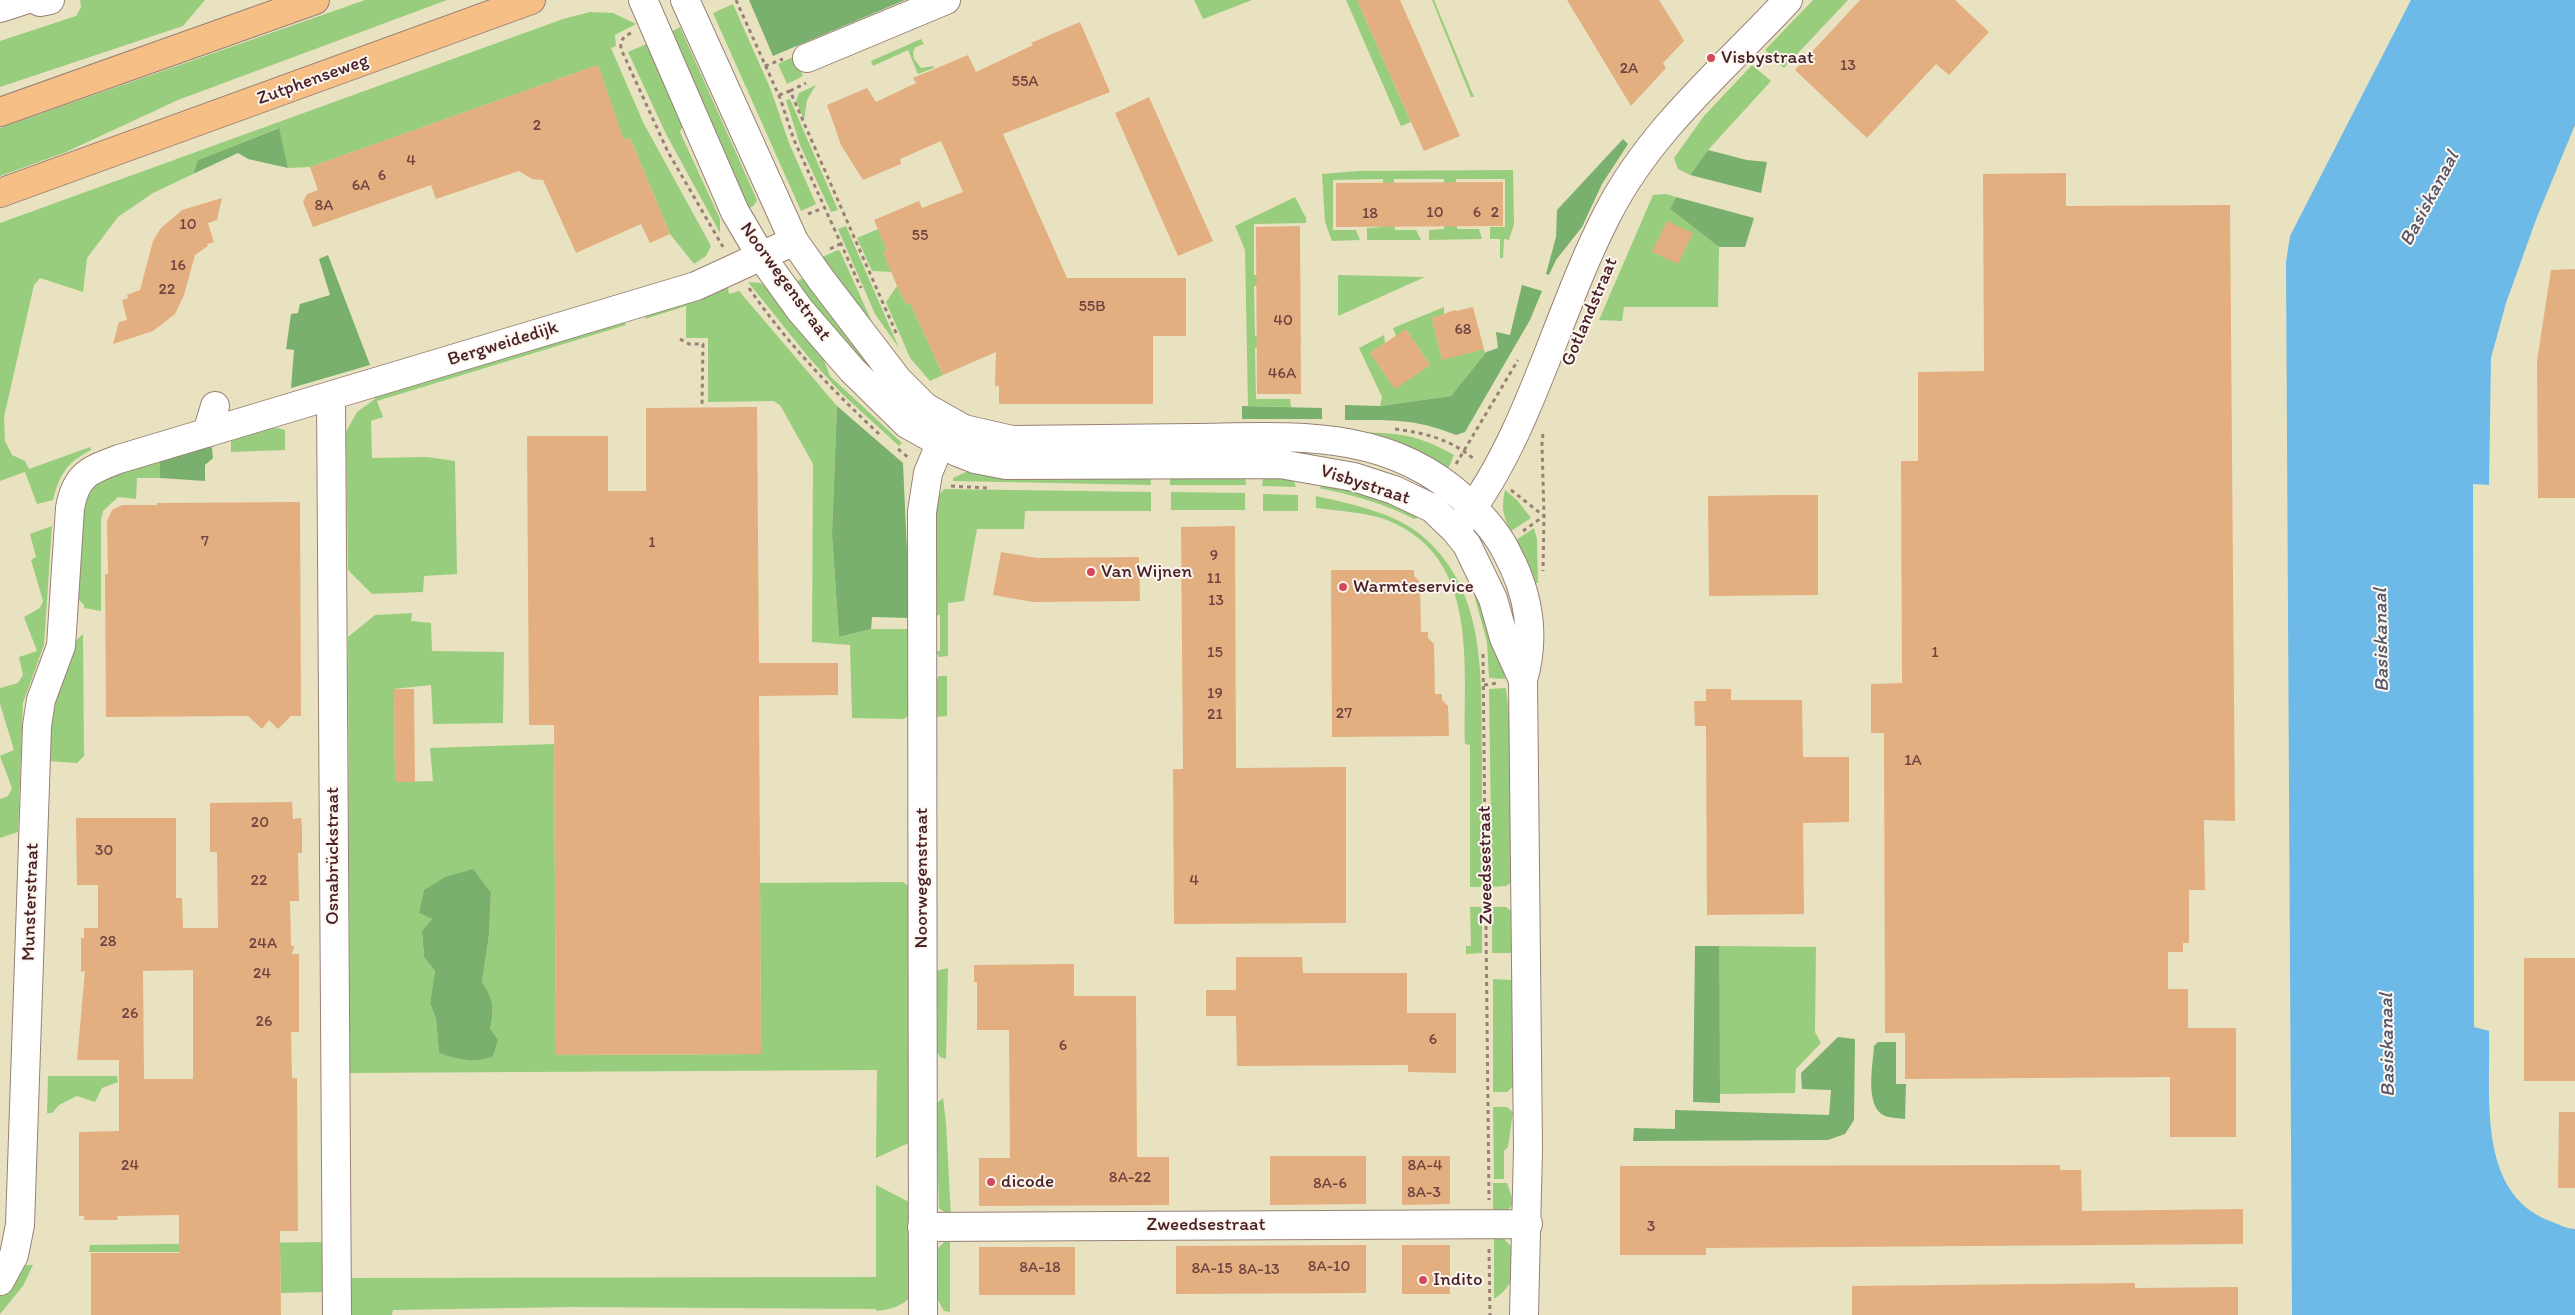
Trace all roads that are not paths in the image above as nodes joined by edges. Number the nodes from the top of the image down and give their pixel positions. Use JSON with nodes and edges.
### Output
{"nodes":[{"id":1,"x":25,"y":0,"type":"edge"},
{"id":2,"x":36,"y":0,"type":"edge"},
{"id":3,"x":50,"y":0,"type":"edge"},
{"id":4,"x":315,"y":0,"type":"edge"},
{"id":5,"x":531,"y":0,"type":"edge"},
{"id":6,"x":643,"y":0,"type":"edge"},
{"id":7,"x":684,"y":0,"type":"edge"},
{"id":8,"x":946,"y":0,"type":"edge"},
{"id":9,"x":1788,"y":0,"type":"edge"},
{"id":10,"x":0,"y":8,"type":"edge"},
{"id":11,"x":807,"y":58,"type":"dead end"},
{"id":12,"x":0,"y":112,"type":"edge"},
{"id":13,"x":0,"y":193,"type":"edge"},
{"id":14,"x":794,"y":241,"type":"junction"},
{"id":15,"x":762,"y":256,"type":"junction"},
{"id":16,"x":331,"y":396,"type":"junction"},
{"id":17,"x":214,"y":406,"type":"dead end"},
{"id":18,"x":207,"y":433,"type":"junction"},
{"id":19,"x":945,"y":434,"type":"junction"},
{"id":20,"x":1473,"y":507,"type":"junction"},
{"id":21,"x":69,"y":522,"type":"joint"},
{"id":22,"x":1456,"y":530,"type":"junction"},
{"id":23,"x":1522,"y":680,"type":"junction"},
{"id":24,"x":1528,"y":1224,"type":"junction"},
{"id":25,"x":922,"y":1227,"type":"junction"},
{"id":26,"x":0,"y":1281,"type":"edge"},
{"id":27,"x":336,"y":1315,"type":"edge"},
{"id":28,"x":923,"y":1315,"type":"edge"},
{"id":29,"x":1524,"y":1315,"type":"edge"}],
"edges":[{"from":1,"to":10,"type":"street"},
{"from":2,"to":3,"type":"street"},
{"from":4,"to":12,"type":"main road"},
{"from":5,"to":13,"type":"main road","name":"Zutphenseweg"},
{"from":6,"to":15,"type":"street","name":"Noorwegenstraat"},
{"from":7,"to":14,"type":"street","name":"Noorwegenstraat"},
{"from":8,"to":11,"type":"street"},
{"from":9,"to":20,"type":"street","name":"Gotlandstraat"},
{"from":14,"to":15,"type":"street","name":"Bergweidedijk"},
{"from":14,"to":19,"type":"street","name":"Noorwegenstraat"},
{"from":15,"to":16,"type":"street","name":"Bergweidedijk"},
{"from":15,"to":19,"type":"street","name":"Noorwegenstraat"},
{"from":16,"to":18,"type":"street","name":"Bergweidedijk"},
{"from":16,"to":27,"type":"street","name":"Osnabrückstraat"},
{"from":17,"to":18,"type":"street"},
{"from":18,"to":21,"type":"street","name":"Bergweidedijk"},
{"from":19,"to":20,"type":"street","name":"Visbystraat"},
{"from":19,"to":22,"type":"street","name":"Visbystraat"},
{"from":19,"to":25,"type":"street","name":"Noorwegenstraat"},
{"from":20,"to":22,"type":"street","name":"Gotlandstraat"},
{"from":20,"to":23,"type":"street","name":"Visbystraat"},
{"from":21,"to":26,"type":"street","name":"Munsterstraat"},
{"from":22,"to":23,"type":"street","name":"Visbystraat"},
{"from":23,"to":24,"type":"street","name":"Zweedsestraat"},
{"from":24,"to":25,"type":"street","name":"Zweedsestraat"},
{"from":24,"to":29,"type":"street","name":"Zweedsestraat"},
{"from":25,"to":28,"type":"street","name":"Noorwegenstraat"}]}
